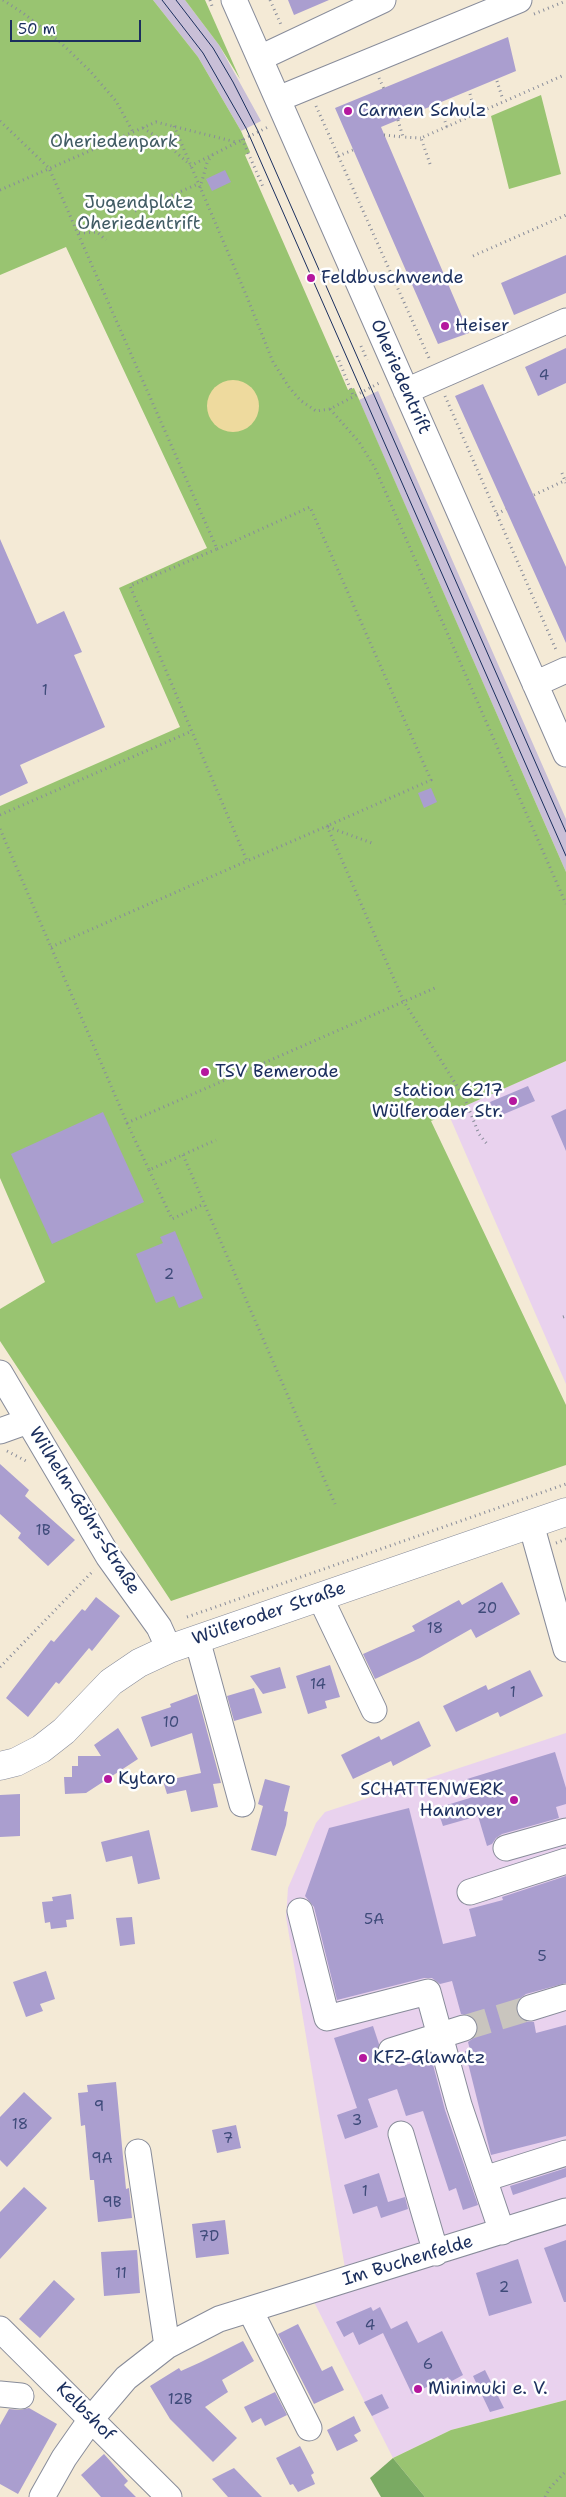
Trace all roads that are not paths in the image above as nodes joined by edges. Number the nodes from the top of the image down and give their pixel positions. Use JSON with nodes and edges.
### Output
{"nodes":[{"id":1,"x":234,"y":0,"type":"edge"},
{"id":2,"x":383,"y":0,"type":"edge"},
{"id":3,"x":519,"y":0,"type":"edge"},
{"id":4,"x":260,"y":58,"type":"junction"},
{"id":5,"x":278,"y":99,"type":"junction"},
{"id":6,"x":566,"y":321,"type":"edge"},
{"id":7,"x":406,"y":391,"type":"junction"},
{"id":8,"x":566,"y":670,"type":"edge"},
{"id":9,"x":535,"y":684,"type":"junction"},
{"id":10,"x":566,"y":754,"type":"edge"},
{"id":11,"x":0,"y":1373,"type":"edge"},
{"id":12,"x":28,"y":1421,"type":"junction"},
{"id":13,"x":0,"y":1431,"type":"edge"},
{"id":14,"x":566,"y":1512,"type":"edge"},
{"id":15,"x":531,"y":1524,"type":"junction"},
{"id":16,"x":320,"y":1597,"type":"junction"},
{"id":17,"x":164,"y":1638,"type":"junction"},
{"id":18,"x":196,"y":1639,"type":"junction"},
{"id":19,"x":566,"y":1649,"type":"edge"},
{"id":20,"x":374,"y":1710,"type":"dead end"},
{"id":21,"x":0,"y":1766,"type":"edge"},
{"id":22,"x":242,"y":1804,"type":"dead end"},
{"id":23,"x":566,"y":1831,"type":"edge"},
{"id":24,"x":506,"y":1848,"type":"dead end"},
{"id":25,"x":566,"y":1861,"type":"edge"},
{"id":26,"x":470,"y":1892,"type":"dead end"},
{"id":27,"x":300,"y":1912,"type":"dead end"},
{"id":28,"x":566,"y":1997,"type":"edge"},
{"id":29,"x":530,"y":2008,"type":"tunnel mouth"},
{"id":30,"x":464,"y":2028,"type":"tunnel mouth"},
{"id":31,"x":440,"y":2036,"type":"junction"},
{"id":32,"x":391,"y":2051,"type":"dead end"},
{"id":33,"x":401,"y":2134,"type":"dead end"},
{"id":34,"x":138,"y":2152,"type":"dead end"},
{"id":35,"x":566,"y":2153,"type":"edge"},
{"id":36,"x":484,"y":2179,"type":"junction"},
{"id":37,"x":566,"y":2211,"type":"edge"},
{"id":38,"x":502,"y":2232,"type":"junction"},
{"id":39,"x":436,"y":2253,"type":"junction"},
{"id":40,"x":250,"y":2310,"type":"junction"},
{"id":41,"x":0,"y":2329,"type":"edge"},
{"id":42,"x":167,"y":2346,"type":"junction"},
{"id":43,"x":92,"y":2418,"type":"junction"},
{"id":44,"x":310,"y":2428,"type":"dead end"},
{"id":45,"x":42,"y":2497,"type":"edge"},
{"id":46,"x":170,"y":2497,"type":"edge"}],
"edges":[{"from":1,"to":4,"type":"street","name":"Oheriedentrift"},
{"from":2,"to":4,"type":"street"},
{"from":3,"to":5,"type":"street"},
{"from":4,"to":5,"type":"street","name":"Oheriedentrift"},
{"from":5,"to":7,"type":"street","name":"Oheriedentrift"},
{"from":6,"to":7,"type":"street"},
{"from":7,"to":9,"type":"street","name":"Oheriedentrift"},
{"from":8,"to":9,"type":"street"},
{"from":9,"to":10,"type":"street","name":"Oheriedentrift"},
{"from":11,"to":12,"type":"street","name":"Wilhelm-Göhrs-Straße"},
{"from":12,"to":13,"type":"street"},
{"from":12,"to":17,"type":"street","name":"Wilhelm-Göhrs-Straße"},
{"from":14,"to":15,"type":"main road","name":"Wülferoder Straße"},
{"from":15,"to":16,"type":"main road","name":"Wülferoder Straße"},
{"from":15,"to":19,"type":"street"},
{"from":16,"to":18,"type":"main road","name":"Wülferoder Straße"},
{"from":16,"to":20,"type":"street"},
{"from":17,"to":18,"type":"main road","name":"Wülferoder Straße"},
{"from":17,"to":21,"type":"main road","name":"Wülferoder Straße"},
{"from":18,"to":22,"type":"street"},
{"from":23,"to":24,"type":"street"},
{"from":25,"to":26,"type":"street"},
{"from":27,"to":31,"type":"street"},
{"from":28,"to":29,"type":"street"},
{"from":30,"to":31,"type":"street"},
{"from":31,"to":32,"type":"street"},
{"from":31,"to":36,"type":"street"},
{"from":33,"to":39,"type":"street"},
{"from":34,"to":42,"type":"street"},
{"from":35,"to":36,"type":"street"},
{"from":36,"to":38,"type":"street"},
{"from":37,"to":38,"type":"street","name":"Im Buchenfelde"},
{"from":38,"to":39,"type":"street","name":"Im Buchenfelde"},
{"from":39,"to":40,"type":"street","name":"Im Buchenfelde"},
{"from":40,"to":42,"type":"street","name":"Im Buchenfelde"},
{"from":40,"to":44,"type":"street"},
{"from":41,"to":43,"type":"street","name":"Kelbshof"},
{"from":42,"to":43,"type":"street","name":"Im Buchenfelde"},
{"from":43,"to":45,"type":"street","name":"Im Buchenfelde"},
{"from":43,"to":46,"type":"street","name":"Kelbshof"}]}
